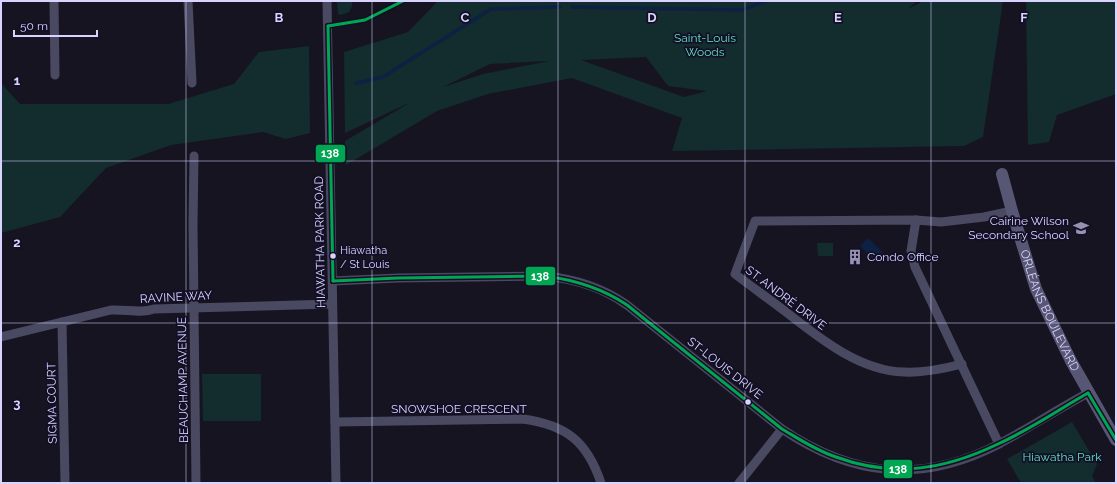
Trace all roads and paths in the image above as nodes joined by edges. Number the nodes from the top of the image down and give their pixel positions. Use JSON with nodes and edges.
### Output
{"nodes":[{"id":1,"x":54,"y":1,"type":"edge"},
{"id":2,"x":188,"y":1,"type":"edge"},
{"id":3,"x":327,"y":1,"type":"edge"},
{"id":4,"x":55,"y":75,"type":"dead end"},
{"id":5,"x":192,"y":83,"type":"dead end"},
{"id":6,"x":194,"y":156,"type":"dead end"},
{"id":7,"x":1002,"y":174,"type":"dead end"},
{"id":8,"x":1012,"y":211,"type":"junction"},
{"id":9,"x":916,"y":220,"type":"junction"},
{"id":10,"x":333,"y":281,"type":"junction"},
{"id":11,"x":332,"y":304,"type":"junction"},
{"id":12,"x":194,"y":307,"type":"junction"},
{"id":13,"x":62,"y":322,"type":"junction"},
{"id":14,"x":1,"y":337,"type":"edge"},
{"id":15,"x":962,"y":364,"type":"junction"},
{"id":16,"x":1088,"y":393,"type":"junction"},
{"id":17,"x":335,"y":422,"type":"junction"},
{"id":18,"x":782,"y":429,"type":"junction"},
{"id":19,"x":1116,"y":440,"type":"edge"},
{"id":20,"x":999,"y":444,"type":"junction"},
{"id":21,"x":65,"y":483,"type":"edge"},
{"id":22,"x":196,"y":483,"type":"edge"},
{"id":23,"x":336,"y":483,"type":"edge"},
{"id":24,"x":601,"y":483,"type":"edge"},
{"id":25,"x":739,"y":483,"type":"edge"}],
"edges":[{"from":1,"to":4,"type":"street"},
{"from":2,"to":5,"type":"street"},
{"from":3,"to":10,"type":"street","name":"HIAWATHA PARK ROAD"},
{"from":6,"to":12,"type":"street","name":"BEAUCHAMP AVENUE"},
{"from":7,"to":8,"type":"street","name":"ORLÉANS BOULEVARD"},
{"from":8,"to":9,"type":"street","name":"ST. ANDRÉ DRIVE"},
{"from":8,"to":16,"type":"street","name":"ORLÉANS BOULEVARD"},
{"from":9,"to":15,"type":"street"},
{"from":9,"to":15,"type":"street","name":"ST. ANDRÉ DRIVE"},
{"from":10,"to":11,"type":"street","name":"HIAWATHA PARK ROAD"},
{"from":10,"to":18,"type":"street","name":"ST-LOUIS DRIVE"},
{"from":11,"to":12,"type":"street","name":"RAVINE WAY"},
{"from":11,"to":17,"type":"street","name":"HIAWATHA PARK ROAD"},
{"from":12,"to":13,"type":"street","name":"RAVINE WAY"},
{"from":12,"to":22,"type":"street","name":"BEAUCHAMP AVENUE"},
{"from":13,"to":14,"type":"street","name":"RAVINE WAY"},
{"from":13,"to":21,"type":"street","name":"SIGMA COURT"},
{"from":15,"to":20,"type":"street"},
{"from":16,"to":19,"type":"street","name":"ORLÉANS BOULEVARD"},
{"from":16,"to":20,"type":"street","name":"ST-LOUIS DRIVE"},
{"from":17,"to":23,"type":"street","name":"HIAWATHA PARK ROAD"},
{"from":17,"to":24,"type":"street","name":"SNOWSHOE CRESCENT"},
{"from":18,"to":20,"type":"street","name":"ST-LOUIS DRIVE"},
{"from":18,"to":25,"type":"street"}]}
